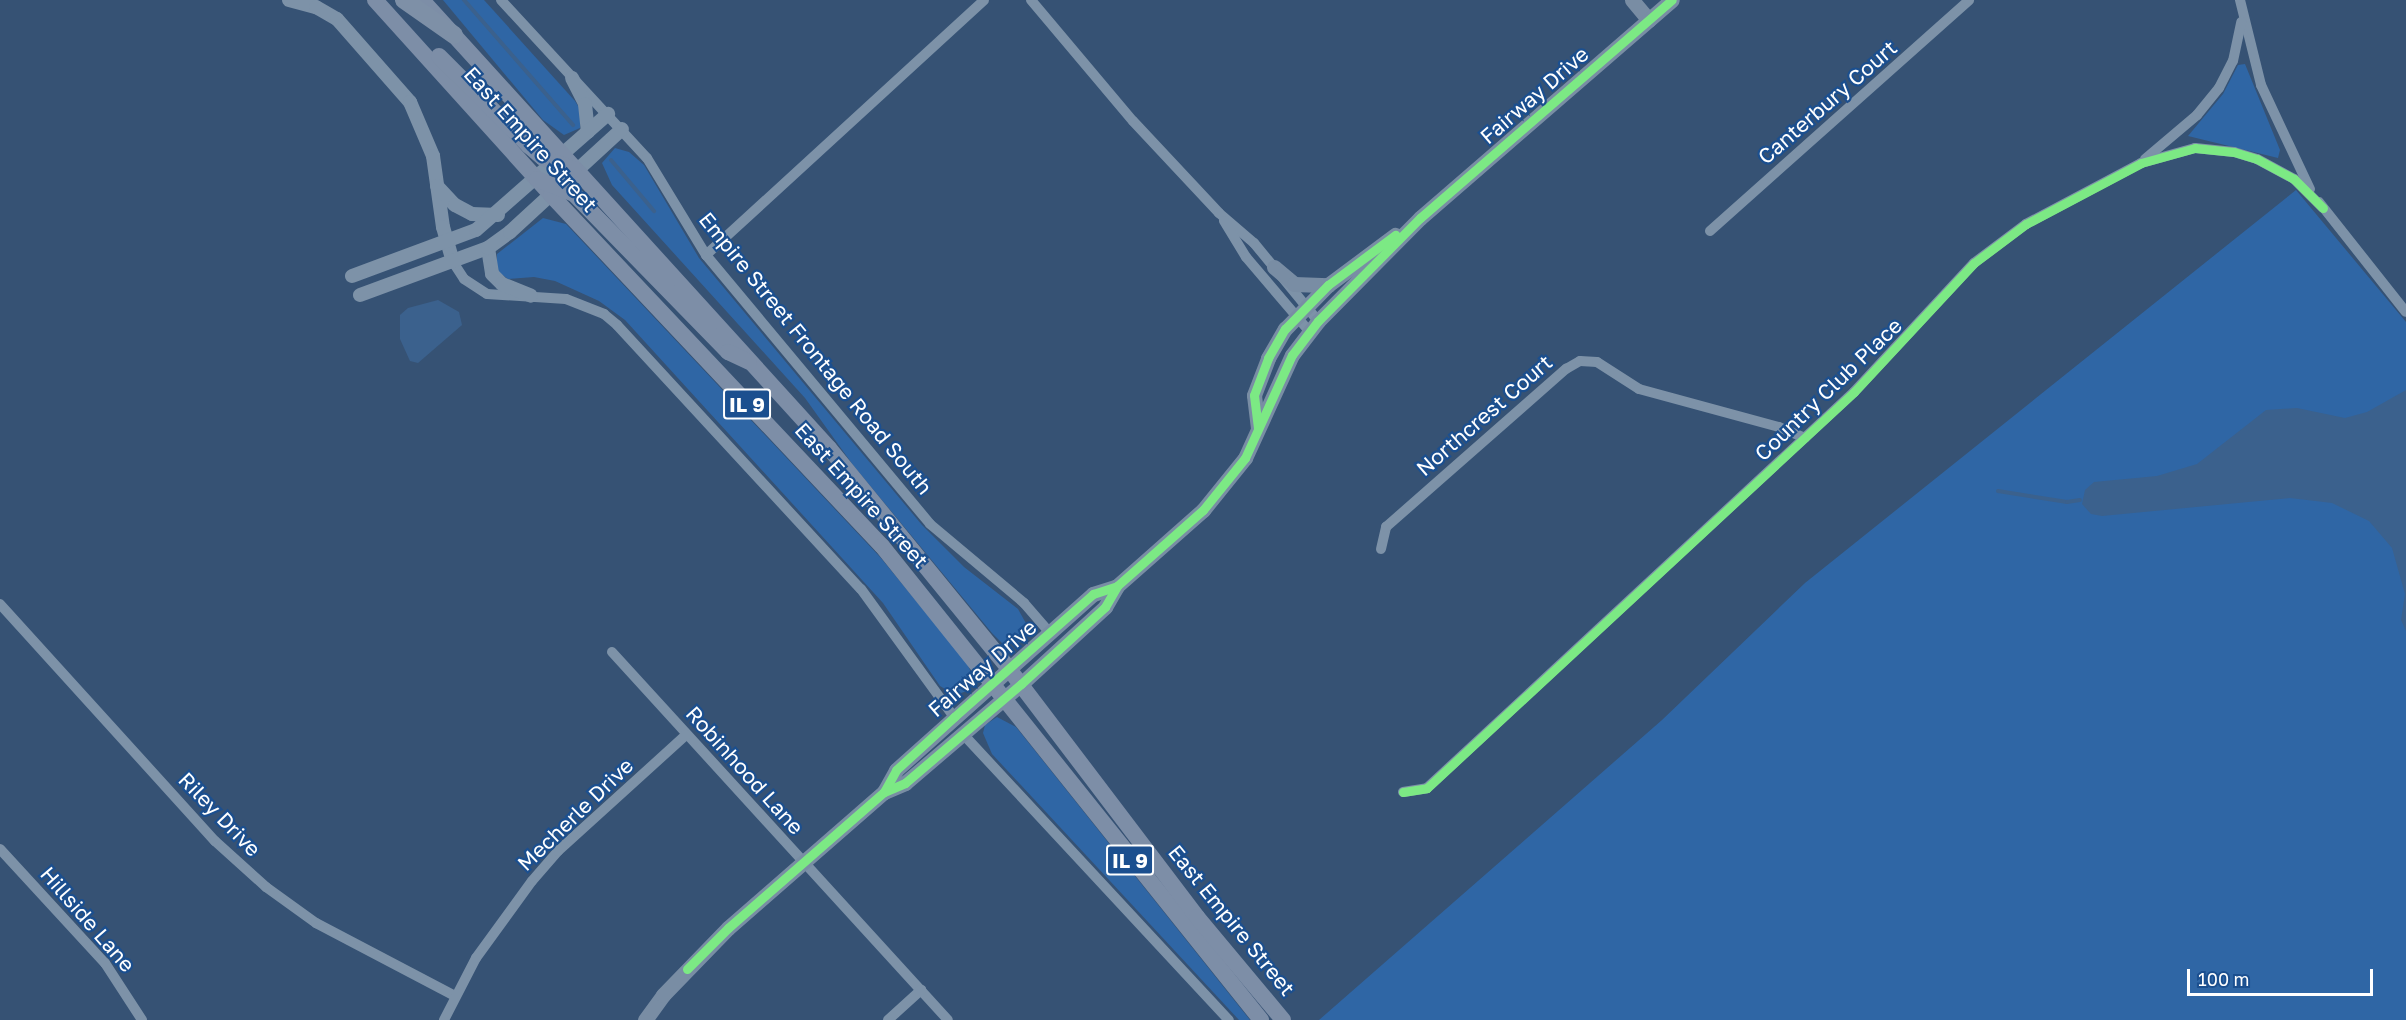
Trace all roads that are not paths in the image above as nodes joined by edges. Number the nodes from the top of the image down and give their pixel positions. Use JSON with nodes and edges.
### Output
{"nodes":[{"id":1,"x":289,"y":0,"type":"edge"},
{"id":2,"x":375,"y":0,"type":"edge"},
{"id":3,"x":404,"y":0,"type":"edge"},
{"id":4,"x":422,"y":0,"type":"edge"},
{"id":5,"x":501,"y":0,"type":"edge"},
{"id":6,"x":984,"y":0,"type":"edge"},
{"id":7,"x":1030,"y":0,"type":"edge"},
{"id":8,"x":1632,"y":0,"type":"edge"},
{"id":9,"x":1672,"y":0,"type":"edge"},
{"id":10,"x":1969,"y":0,"type":"edge"},
{"id":11,"x":2240,"y":0,"type":"edge"},
{"id":12,"x":2242,"y":13,"type":"junction"},
{"id":13,"x":1649,"y":20,"type":"junction"},
{"id":14,"x":454,"y":35,"type":"junction"},
{"id":15,"x":410,"y":39,"type":"junction"},
{"id":16,"x":572,"y":78,"type":"junction"},
{"id":17,"x":608,"y":114,"type":"junction"},
{"id":18,"x":621,"y":129,"type":"junction"},
{"id":19,"x":588,"y":132,"type":"junction"},
{"id":20,"x":559,"y":159,"type":"junction"},
{"id":21,"x":2141,"y":163,"type":"junction"},
{"id":22,"x":577,"y":171,"type":"junction"},
{"id":23,"x":537,"y":179,"type":"junction"},
{"id":24,"x":437,"y":186,"type":"junction"},
{"id":25,"x":556,"y":190,"type":"junction"},
{"id":26,"x":2323,"y":208,"type":"junction"},
{"id":27,"x":1219,"y":213,"type":"junction"},
{"id":28,"x":498,"y":214,"type":"junction"},
{"id":29,"x":1420,"y":218,"type":"junction"},
{"id":30,"x":1710,"y":231,"type":"dead end"},
{"id":31,"x":447,"y":242,"type":"junction"},
{"id":32,"x":488,"y":248,"type":"junction"},
{"id":33,"x":706,"y":255,"type":"junction"},
{"id":34,"x":453,"y":262,"type":"junction"},
{"id":35,"x":1274,"y":267,"type":"junction"},
{"id":36,"x":352,"y":276,"type":"dead end"},
{"id":37,"x":1328,"y":285,"type":"junction"},
{"id":38,"x":360,"y":295,"type":"dead end"},
{"id":39,"x":531,"y":296,"type":"junction"},
{"id":40,"x":1301,"y":312,"type":"junction"},
{"id":41,"x":2406,"y":312,"type":"edge"},
{"id":42,"x":1313,"y":326,"type":"junction"},
{"id":43,"x":757,"y":366,"type":"junction"},
{"id":44,"x":1258,"y":428,"type":"junction"},
{"id":45,"x":1805,"y":438,"type":"junction"},
{"id":46,"x":1381,"y":549,"type":"dead end"},
{"id":47,"x":1117,"y":586,"type":"junction"},
{"id":48,"x":0,"y":604,"type":"edge"},
{"id":49,"x":1050,"y":633,"type":"junction"},
{"id":50,"x":612,"y":652,"type":"dead end"},
{"id":51,"x":1009,"y":669,"type":"junction"},
{"id":52,"x":992,"y":683,"type":"junction"},
{"id":53,"x":1021,"y":684,"type":"junction"},
{"id":54,"x":1004,"y":697,"type":"junction"},
{"id":55,"x":954,"y":717,"type":"junction"},
{"id":56,"x":962,"y":732,"type":"junction"},
{"id":57,"x":686,"y":735,"type":"junction"},
{"id":58,"x":884,"y":792,"type":"junction"},
{"id":59,"x":1403,"y":792,"type":"dead end"},
{"id":60,"x":0,"y":849,"type":"edge"},
{"id":61,"x":802,"y":862,"type":"junction"},
{"id":62,"x":921,"y":990,"type":"junction"},
{"id":63,"x":455,"y":996,"type":"junction"},
{"id":64,"x":142,"y":1020,"type":"edge"},
{"id":65,"x":444,"y":1020,"type":"edge"},
{"id":66,"x":645,"y":1020,"type":"edge"},
{"id":67,"x":888,"y":1020,"type":"edge"},
{"id":68,"x":948,"y":1020,"type":"edge"},
{"id":69,"x":1229,"y":1020,"type":"edge"},
{"id":70,"x":1261,"y":1020,"type":"edge"},
{"id":71,"x":1283,"y":1020,"type":"edge"}],
"edges":[{"from":1,"to":24,"type":"street"},
{"from":2,"to":15,"type":"main road","name":"East Empire Street","number":"IL 9"},
{"from":3,"to":14,"type":"highway"},
{"from":4,"to":14,"type":"main road","name":"East Empire Street","number":"IL 9"},
{"from":5,"to":16,"type":"street","name":"Empire Street Frontage Road South"},
{"from":6,"to":33,"type":"street"},
{"from":7,"to":27,"type":"street"},
{"from":8,"to":13,"type":"main road"},
{"from":9,"to":13,"type":"main road","name":"Fairway Drive"},
{"from":10,"to":30,"type":"street","name":"Canterbury Court"},
{"from":11,"to":12,"type":"street","name":"Country Club Place"},
{"from":12,"to":21,"type":"street","name":"Country Club Place"},
{"from":12,"to":26,"type":"street","name":"Country Club Place"},
{"from":13,"to":29,"type":"main road","name":"Fairway Drive"},
{"from":14,"to":20,"type":"main road","name":"East Empire Street","number":"IL 9"},
{"from":15,"to":20,"type":"main road"},
{"from":15,"to":23,"type":"main road","name":"East Empire Street","number":"IL 9"},
{"from":16,"to":17,"type":"street","name":"Empire Street Frontage Road South"},
{"from":16,"to":19,"type":"street"},
{"from":17,"to":18,"type":"street","name":"Empire Street Frontage Road South"},
{"from":17,"to":19,"type":"street"},
{"from":18,"to":22,"type":"street"},
{"from":18,"to":33,"type":"street","name":"Empire Street Frontage Road South"},
{"from":19,"to":20,"type":"street"},
{"from":20,"to":22,"type":"main road","name":"East Empire Street","number":"IL 9"},
{"from":20,"to":23,"type":"street"},
{"from":21,"to":26,"type":"street","name":"Country Club Place"},
{"from":21,"to":45,"type":"street","name":"Country Club Place"},
{"from":22,"to":25,"type":"street"},
{"from":22,"to":43,"type":"main road","name":"East Empire Street","number":"IL 9"},
{"from":23,"to":25,"type":"main road","name":"East Empire Street","number":"IL 9"},
{"from":23,"to":28,"type":"street"},
{"from":24,"to":28,"type":"street"},
{"from":24,"to":31,"type":"street"},
{"from":25,"to":32,"type":"street"},
{"from":25,"to":43,"type":"main road"},
{"from":25,"to":52,"type":"main road","name":"East Empire Street","number":"IL 9"},
{"from":26,"to":41,"type":"street","name":"Country Club Place"},
{"from":27,"to":35,"type":"street"},
{"from":27,"to":40,"type":"street"},
{"from":28,"to":31,"type":"street"},
{"from":29,"to":37,"type":"main road","name":"Fairway Drive"},
{"from":29,"to":42,"type":"main road","name":"Fairway Drive"},
{"from":31,"to":34,"type":"street"},
{"from":31,"to":36,"type":"street"},
{"from":32,"to":34,"type":"street"},
{"from":32,"to":39,"type":"street"},
{"from":33,"to":49,"type":"street","name":"Empire Street Frontage Road South"},
{"from":34,"to":38,"type":"street"},
{"from":34,"to":39,"type":"street"},
{"from":35,"to":37,"type":"main road"},
{"from":35,"to":40,"type":"street"},
{"from":37,"to":40,"type":"main road","name":"Fairway Drive"},
{"from":39,"to":55,"type":"street"},
{"from":40,"to":42,"type":"street"},
{"from":40,"to":44,"type":"main road","name":"Fairway Drive"},
{"from":42,"to":44,"type":"main road","name":"Fairway Drive"},
{"from":43,"to":51,"type":"main road","name":"East Empire Street","number":"IL 9"},
{"from":44,"to":47,"type":"main road","name":"Fairway Drive"},
{"from":45,"to":46,"type":"street","name":"Northcrest Court"},
{"from":45,"to":59,"type":"street","name":"Country Club Place"},
{"from":47,"to":49,"type":"main road","name":"Fairway Drive"},
{"from":47,"to":53,"type":"main road","name":"Fairway Drive"},
{"from":48,"to":63,"type":"street","name":"Riley Drive"},
{"from":49,"to":51,"type":"main road","name":"Fairway Drive"},
{"from":50,"to":57,"type":"street","name":"Robinhood Lane"},
{"from":51,"to":52,"type":"main road","name":"Fairway Drive"},
{"from":51,"to":53,"type":"main road","name":"East Empire Street","number":"IL 9"},
{"from":52,"to":54,"type":"main road","name":"East Empire Street","number":"IL 9"},
{"from":52,"to":55,"type":"main road","name":"Fairway Drive"},
{"from":53,"to":54,"type":"main road","name":"Fairway Drive"},
{"from":53,"to":71,"type":"main road","name":"East Empire Street","number":"IL 9"},
{"from":54,"to":56,"type":"main road","name":"Fairway Drive"},
{"from":54,"to":70,"type":"main road","name":"East Empire Street","number":"IL 9"},
{"from":55,"to":58,"type":"main road","name":"Fairway Drive"},
{"from":56,"to":58,"type":"main road","name":"Fairway Drive"},
{"from":56,"to":69,"type":"street"},
{"from":57,"to":61,"type":"street","name":"Robinhood Lane"},
{"from":57,"to":63,"type":"street","name":"Mecherle Drive"},
{"from":58,"to":61,"type":"main road","name":"Fairway Drive"},
{"from":60,"to":64,"type":"street","name":"Hillside Lane"},
{"from":61,"to":62,"type":"street","name":"Robinhood Lane"},
{"from":61,"to":66,"type":"main road","name":"Fairway Drive"},
{"from":62,"to":67,"type":"street"},
{"from":62,"to":68,"type":"street","name":"Robinhood Lane"},
{"from":63,"to":65,"type":"street","name":"Mecherle Drive"}]}
